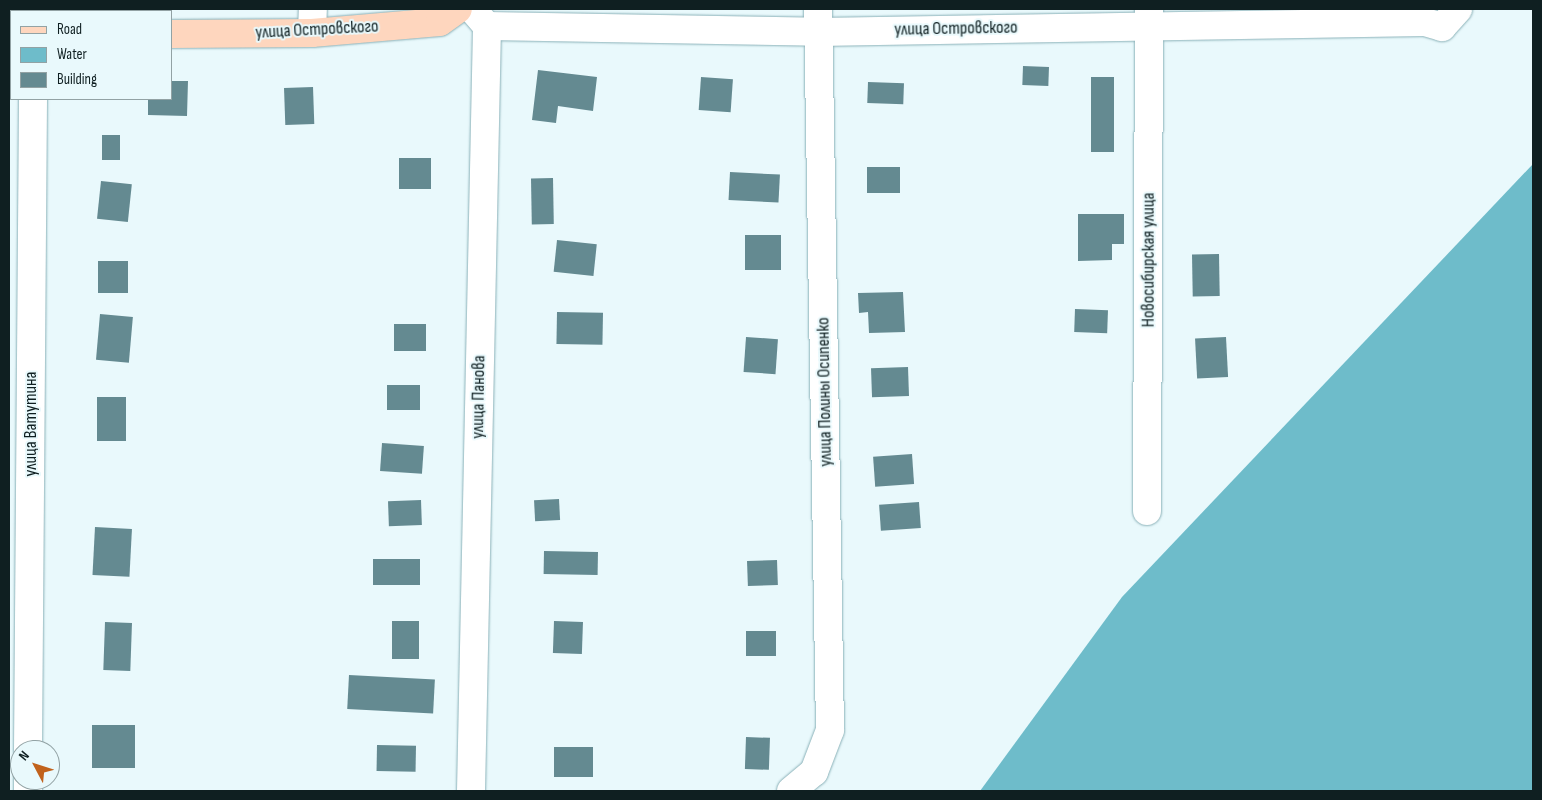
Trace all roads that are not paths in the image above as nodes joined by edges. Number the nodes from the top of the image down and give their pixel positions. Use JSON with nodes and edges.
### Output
{"nodes":[{"id":1,"x":458,"y":9,"type":"edge"},
{"id":2,"x":1458,"y":9,"type":"edge"},
{"id":3,"x":1426,"y":15,"type":"edge"},
{"id":4,"x":480,"y":17,"type":"edge"},
{"id":5,"x":1149,"y":17,"type":"edge"},
{"id":6,"x":818,"y":20,"type":"edge"},
{"id":7,"x":312,"y":21,"type":"edge"},
{"id":8,"x":172,"y":34,"type":"edge"},
{"id":9,"x":33,"y":100,"type":"edge"},
{"id":10,"x":1147,"y":512,"type":"dead end"},
{"id":11,"x":28,"y":740,"type":"edge"},
{"id":12,"x":471,"y":791,"type":"edge"},
{"id":13,"x":791,"y":791,"type":"edge"}],
"edges":[{"from":1,"to":7,"type":"main road","name":"улица Островского"},
{"from":2,"to":3,"type":"street","name":"улица Островского"},
{"from":3,"to":5,"type":"street","name":"улица Островского"},
{"from":4,"to":6,"type":"street","name":"улица Островского"},
{"from":4,"to":12,"type":"street","name":"улица Панова"},
{"from":5,"to":6,"type":"street","name":"улица Островского"},
{"from":5,"to":10,"type":"street","name":"Новосибирская улица"},
{"from":6,"to":13,"type":"street","name":"улица Полины Осипенко"},
{"from":7,"to":8,"type":"main road","name":"улица Островского"},
{"from":9,"to":11,"type":"street","name":"улица Ватутина"}]}
